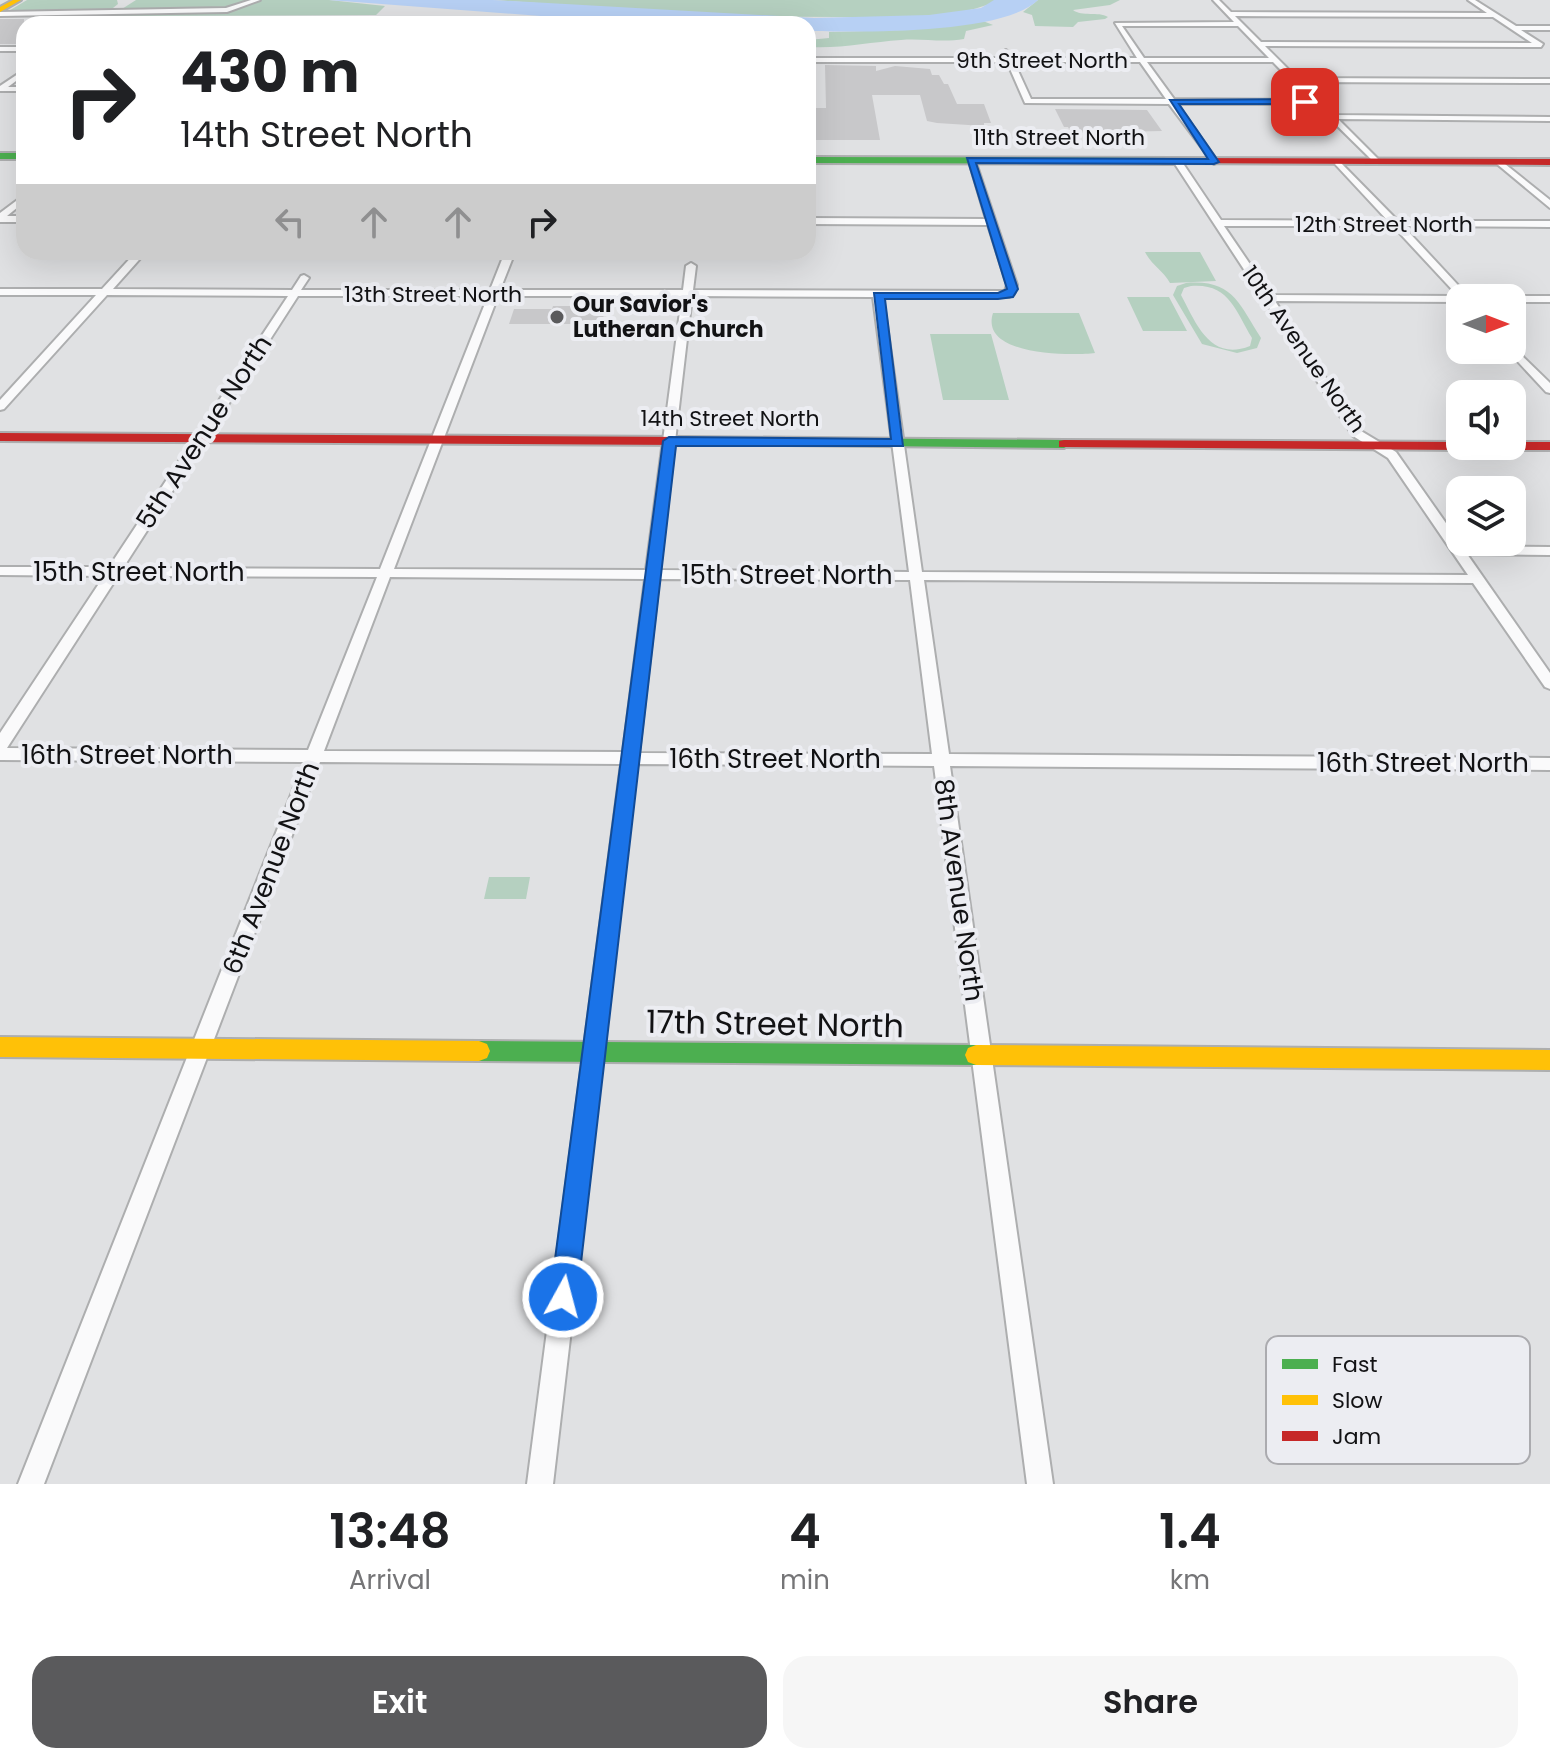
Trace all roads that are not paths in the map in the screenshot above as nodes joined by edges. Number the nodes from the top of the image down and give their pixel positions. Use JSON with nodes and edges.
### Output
{"nodes":[{"id":1,"x":5,"y":0,"type":"edge"},
{"id":2,"x":18,"y":0,"type":"edge"},
{"id":3,"x":257,"y":0,"type":"edge"},
{"id":4,"x":1216,"y":0,"type":"edge"},
{"id":5,"x":1471,"y":0,"type":"edge"},
{"id":6,"x":0,"y":3,"type":"edge"},
{"id":7,"x":0,"y":12,"type":"edge"},
{"id":8,"x":109,"y":14,"type":"junction"},
{"id":9,"x":1230,"y":14,"type":"junction"},
{"id":10,"x":1495,"y":15,"type":"junction"},
{"id":11,"x":106,"y":16,"type":"edge"},
{"id":12,"x":1240,"y":24,"type":"junction"},
{"id":13,"x":1515,"y":28,"type":"junction"},
{"id":14,"x":1550,"y":28,"type":"edge"},
{"id":15,"x":1260,"y":44,"type":"junction"},
{"id":16,"x":1541,"y":45,"type":"junction"},
{"id":17,"x":1005,"y":50,"type":"dead end"},
{"id":18,"x":1550,"y":51,"type":"edge"},
{"id":19,"x":816,"y":60,"type":"edge"},
{"id":20,"x":1010,"y":60,"type":"junction"},
{"id":21,"x":1144,"y":60,"type":"junction"},
{"id":22,"x":1276,"y":60,"type":"junction"},
{"id":23,"x":1295,"y":80,"type":"junction"},
{"id":24,"x":1550,"y":81,"type":"edge"},
{"id":25,"x":1173,"y":101,"type":"junction"},
{"id":26,"x":1317,"y":102,"type":"junction"},
{"id":27,"x":1332,"y":117,"type":"junction"},
{"id":28,"x":1550,"y":119,"type":"edge"},
{"id":29,"x":816,"y":160,"type":"edge"},
{"id":30,"x":971,"y":160,"type":"junction"},
{"id":31,"x":1177,"y":161,"type":"junction"},
{"id":32,"x":1214,"y":162,"type":"junction"},
{"id":33,"x":1338,"y":162,"type":"junction"},
{"id":34,"x":1376,"y":162,"type":"junction"},
{"id":35,"x":1500,"y":162,"type":"junction"},
{"id":36,"x":1550,"y":162,"type":"edge"},
{"id":37,"x":16,"y":205,"type":"edge"},
{"id":38,"x":1550,"y":205,"type":"edge"},
{"id":39,"x":0,"y":218,"type":"edge"},
{"id":40,"x":816,"y":221,"type":"edge"},
{"id":41,"x":992,"y":222,"type":"junction"},
{"id":42,"x":1218,"y":223,"type":"junction"},
{"id":43,"x":1396,"y":224,"type":"junction"},
{"id":44,"x":1550,"y":224,"type":"edge"},
{"id":45,"x":134,"y":260,"type":"edge"},
{"id":46,"x":507,"y":260,"type":"edge"},
{"id":47,"x":691,"y":266,"type":"dead end"},
{"id":48,"x":304,"y":278,"type":"dead end"},
{"id":49,"x":1450,"y":284,"type":"edge"},
{"id":50,"x":0,"y":292,"type":"edge"},
{"id":51,"x":104,"y":293,"type":"junction"},
{"id":52,"x":294,"y":293,"type":"junction"},
{"id":53,"x":493,"y":294,"type":"junction"},
{"id":54,"x":687,"y":295,"type":"junction"},
{"id":55,"x":878,"y":296,"type":"junction"},
{"id":56,"x":1267,"y":298,"type":"junction"},
{"id":57,"x":1446,"y":298,"type":"edge"},
{"id":58,"x":1526,"y":299,"type":"edge"},
{"id":59,"x":1550,"y":299,"type":"edge"},
{"id":60,"x":1526,"y":364,"type":"edge"},
{"id":61,"x":1550,"y":390,"type":"edge"},
{"id":62,"x":0,"y":407,"type":"edge"},
{"id":63,"x":0,"y":437,"type":"edge"},
{"id":64,"x":200,"y":439,"type":"junction"},
{"id":65,"x":437,"y":440,"type":"junction"},
{"id":66,"x":669,"y":441,"type":"junction"},
{"id":67,"x":898,"y":443,"type":"junction"},
{"id":68,"x":1376,"y":445,"type":"junction"},
{"id":69,"x":1446,"y":446,"type":"edge"},
{"id":70,"x":1526,"y":446,"type":"edge"},
{"id":71,"x":1550,"y":446,"type":"edge"},
{"id":72,"x":1446,"y":532,"type":"edge"},
{"id":73,"x":1526,"y":551,"type":"edge"},
{"id":74,"x":1550,"y":551,"type":"edge"},
{"id":75,"x":1463,"y":556,"type":"edge"},
{"id":76,"x":0,"y":571,"type":"edge"},
{"id":77,"x":114,"y":572,"type":"junction"},
{"id":78,"x":385,"y":573,"type":"junction"},
{"id":79,"x":653,"y":575,"type":"junction"},
{"id":80,"x":916,"y":576,"type":"junction"},
{"id":81,"x":1478,"y":579,"type":"junction"},
{"id":82,"x":1548,"y":680,"type":"edge"},
{"id":83,"x":0,"y":746,"type":"edge"},
{"id":84,"x":0,"y":754,"type":"edge"},
{"id":85,"x":314,"y":756,"type":"junction"},
{"id":86,"x":630,"y":758,"type":"junction"},
{"id":87,"x":941,"y":760,"type":"junction"},
{"id":88,"x":1550,"y":764,"type":"edge"},
{"id":89,"x":0,"y":1047,"type":"edge"},
{"id":90,"x":200,"y":1049,"type":"junction"},
{"id":91,"x":594,"y":1052,"type":"junction"},
{"id":92,"x":982,"y":1055,"type":"junction"},
{"id":93,"x":1550,"y":1060,"type":"edge"},
{"id":94,"x":31,"y":1484,"type":"edge"},
{"id":95,"x":540,"y":1484,"type":"edge"},
{"id":96,"x":1040,"y":1484,"type":"edge"}],
"edges":[{"from":1,"to":6,"type":"street"},
{"from":2,"to":7,"type":"street"},
{"from":3,"to":8,"type":"street"},
{"from":4,"to":9,"type":"street"},
{"from":5,"to":10,"type":"street"},
{"from":7,"to":8,"type":"street"},
{"from":8,"to":11,"type":"street"},
{"from":9,"to":10,"type":"street"},
{"from":9,"to":12,"type":"street"},
{"from":10,"to":13,"type":"street"},
{"from":12,"to":15,"type":"street"},
{"from":12,"to":21,"type":"street"},
{"from":13,"to":14,"type":"street"},
{"from":13,"to":16,"type":"street"},
{"from":15,"to":16,"type":"street"},
{"from":15,"to":22,"type":"street"},
{"from":16,"to":18,"type":"street"},
{"from":17,"to":20,"type":"street"},
{"from":19,"to":20,"type":"street","name":"9th Street North"},
{"from":20,"to":21,"type":"street","name":"9th Street North"},
{"from":20,"to":25,"type":"street"},
{"from":21,"to":22,"type":"street","name":"9th Street North"},
{"from":21,"to":25,"type":"street"},
{"from":22,"to":23,"type":"street"},
{"from":23,"to":24,"type":"street"},
{"from":23,"to":26,"type":"street"},
{"from":25,"to":26,"type":"street"},
{"from":25,"to":32,"type":"street"},
{"from":26,"to":27,"type":"street"},
{"from":27,"to":28,"type":"street"},
{"from":27,"to":34,"type":"street"},
{"from":29,"to":30,"type":"street","name":"11th Street North"},
{"from":30,"to":31,"type":"street","name":"11th Street North"},
{"from":30,"to":41,"type":"street"},
{"from":31,"to":32,"type":"street","name":"11th Street North"},
{"from":31,"to":42,"type":"street","name":"10th Avenue North"},
{"from":32,"to":33,"type":"street","name":"11th Street North"},
{"from":33,"to":34,"type":"street","name":"11th Street North"},
{"from":33,"to":43,"type":"street"},
{"from":34,"to":35,"type":"street","name":"11th Street North"},
{"from":35,"to":36,"type":"street","name":"11th Street North"},
{"from":35,"to":38,"type":"street"},
{"from":37,"to":39,"type":"street"},
{"from":40,"to":41,"type":"street"},
{"from":41,"to":55,"type":"street","name":"13th Street North"},
{"from":42,"to":43,"type":"street","name":"12th Street North"},
{"from":42,"to":56,"type":"street","name":"10th Avenue North"},
{"from":43,"to":44,"type":"street","name":"12th Street North"},
{"from":43,"to":49,"type":"street"},
{"from":45,"to":51,"type":"street"},
{"from":46,"to":53,"type":"street","name":"6th Avenue North"},
{"from":47,"to":54,"type":"street"},
{"from":48,"to":52,"type":"street","name":"5th Avenue North"},
{"from":50,"to":51,"type":"street","name":"13th Street North"},
{"from":51,"to":52,"type":"street","name":"13th Street North"},
{"from":51,"to":62,"type":"street"},
{"from":52,"to":53,"type":"street","name":"13th Street North"},
{"from":52,"to":64,"type":"street","name":"5th Avenue North"},
{"from":53,"to":54,"type":"street","name":"13th Street North"},
{"from":53,"to":65,"type":"street","name":"6th Avenue North"},
{"from":54,"to":55,"type":"street","name":"13th Street North"},
{"from":54,"to":66,"type":"street"},
{"from":55,"to":67,"type":"street","name":"8th Avenue North"},
{"from":56,"to":57,"type":"street"},
{"from":56,"to":68,"type":"street","name":"10th Avenue North"},
{"from":58,"to":59,"type":"street"},
{"from":60,"to":61,"type":"street"},
{"from":63,"to":64,"type":"street","name":"14th Street North"},
{"from":64,"to":65,"type":"street","name":"14th Street North"},
{"from":64,"to":77,"type":"street","name":"5th Avenue North"},
{"from":65,"to":66,"type":"street","name":"14th Street North"},
{"from":65,"to":78,"type":"street","name":"6th Avenue North"},
{"from":66,"to":67,"type":"street","name":"14th Street North"},
{"from":66,"to":79,"type":"street"},
{"from":67,"to":68,"type":"street","name":"14th Street North"},
{"from":67,"to":80,"type":"street","name":"8th Avenue North"},
{"from":68,"to":69,"type":"street","name":"14th Street North"},
{"from":68,"to":72,"type":"street","name":"10th Avenue North"},
{"from":70,"to":71,"type":"street"},
{"from":73,"to":74,"type":"street"},
{"from":75,"to":81,"type":"street","name":"10th Avenue North"},
{"from":76,"to":77,"type":"street","name":"15th Street North"},
{"from":77,"to":78,"type":"street","name":"15th Street North"},
{"from":77,"to":83,"type":"street","name":"5th Avenue North"},
{"from":78,"to":79,"type":"street","name":"15th Street North"},
{"from":78,"to":85,"type":"street","name":"6th Avenue North"},
{"from":79,"to":80,"type":"street","name":"15th Street North"},
{"from":79,"to":86,"type":"street"},
{"from":80,"to":81,"type":"street","name":"15th Street North"},
{"from":80,"to":87,"type":"street","name":"8th Avenue North"},
{"from":81,"to":82,"type":"street","name":"10th Avenue North"},
{"from":84,"to":85,"type":"street","name":"16th Street North"},
{"from":85,"to":86,"type":"street","name":"16th Street North"},
{"from":85,"to":90,"type":"street","name":"6th Avenue North"},
{"from":86,"to":87,"type":"street","name":"16th Street North"},
{"from":86,"to":91,"type":"street"},
{"from":87,"to":88,"type":"street","name":"16th Street North"},
{"from":87,"to":92,"type":"street","name":"8th Avenue North"},
{"from":89,"to":90,"type":"street","name":"17th Street North"},
{"from":90,"to":91,"type":"street","name":"17th Street North"},
{"from":90,"to":94,"type":"street","name":"6th Avenue North"},
{"from":91,"to":92,"type":"street","name":"17th Street North"},
{"from":91,"to":95,"type":"street"},
{"from":92,"to":93,"type":"street","name":"17th Street North"},
{"from":92,"to":96,"type":"street","name":"8th Avenue North"}]}
